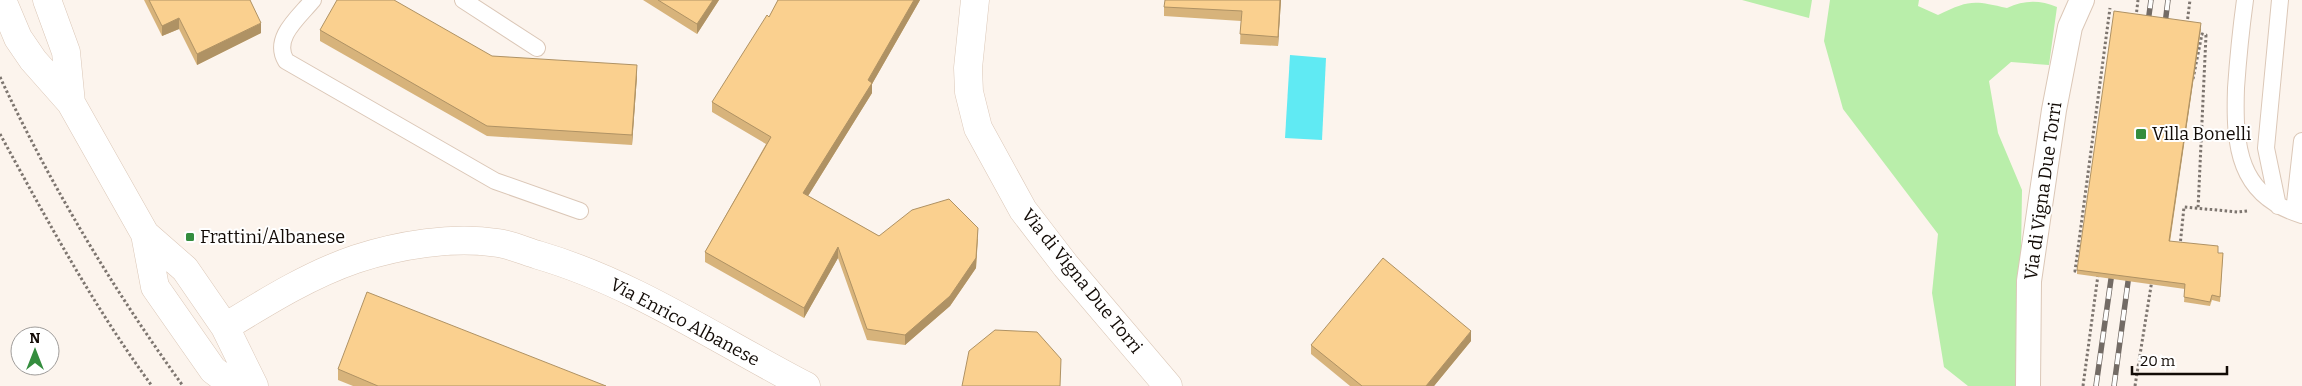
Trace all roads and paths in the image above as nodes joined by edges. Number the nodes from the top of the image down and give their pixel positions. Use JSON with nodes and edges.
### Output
{"nodes":[{"id":1,"x":2,"y":0,"type":"edge"},
{"id":2,"x":47,"y":0,"type":"edge"},
{"id":3,"x":313,"y":0,"type":"edge"},
{"id":4,"x":463,"y":0,"type":"edge"},
{"id":5,"x":975,"y":0,"type":"edge"},
{"id":6,"x":2082,"y":0,"type":"edge"},
{"id":7,"x":2109,"y":0,"type":"edge"},
{"id":8,"x":2138,"y":0,"type":"edge"},
{"id":9,"x":2190,"y":0,"type":"edge"},
{"id":10,"x":2245,"y":0,"type":"edge"},
{"id":11,"x":2280,"y":0,"type":"edge"},
{"id":12,"x":2187,"y":25,"type":"edge"},
{"id":13,"x":2135,"y":26,"type":"edge"},
{"id":14,"x":537,"y":48,"type":"dead end"},
{"id":15,"x":0,"y":77,"type":"edge"},
{"id":16,"x":2193,"y":81,"type":"edge"},
{"id":17,"x":71,"y":103,"type":"junction"},
{"id":18,"x":0,"y":134,"type":"edge"},
{"id":19,"x":2302,"y":141,"type":"edge"},
{"id":20,"x":2085,"y":195,"type":"junction"},
{"id":21,"x":2094,"y":196,"type":"edge"},
{"id":22,"x":2278,"y":206,"type":"junction"},
{"id":23,"x":2198,"y":209,"type":"junction"},
{"id":24,"x":580,"y":211,"type":"dead end"},
{"id":25,"x":2298,"y":213,"type":"edge"},
{"id":26,"x":145,"y":234,"type":"junction"},
{"id":27,"x":2178,"y":254,"type":"edge"},
{"id":28,"x":2084,"y":263,"type":"edge"},
{"id":29,"x":2153,"y":271,"type":"edge"},
{"id":30,"x":2082,"y":272,"type":"junction"},
{"id":31,"x":2152,"y":280,"type":"junction"},
{"id":32,"x":2159,"y":280,"type":"edge"},
{"id":33,"x":224,"y":328,"type":"junction"},
{"id":34,"x":152,"y":386,"type":"edge"},
{"id":35,"x":182,"y":386,"type":"edge"},
{"id":36,"x":234,"y":386,"type":"edge"},
{"id":37,"x":254,"y":386,"type":"edge"},
{"id":38,"x":806,"y":386,"type":"edge"},
{"id":39,"x":1168,"y":386,"type":"edge"},
{"id":40,"x":2028,"y":386,"type":"edge"},
{"id":41,"x":2083,"y":386,"type":"edge"},
{"id":42,"x":2135,"y":386,"type":"edge"}],
"edges":[{"from":1,"to":17,"type":"street"},
{"from":2,"to":17,"type":"street"},
{"from":3,"to":24,"type":"lane"},
{"from":4,"to":14,"type":"lane"},
{"from":5,"to":39,"type":"street","name":"Via di Vigna Due Torri"},
{"from":6,"to":40,"type":"street","name":"Via di Vigna Due Torri"},
{"from":7,"to":20,"type":"path"},
{"from":8,"to":13,"type":"path"},
{"from":9,"to":12,"type":"path"},
{"from":10,"to":22,"type":"lane"},
{"from":11,"to":22,"type":"lane"},
{"from":15,"to":35,"type":"path"},
{"from":16,"to":23,"type":"path"},
{"from":17,"to":26,"type":"street"},
{"from":18,"to":34,"type":"path"},
{"from":19,"to":25,"type":"lane"},
{"from":20,"to":21,"type":"path"},
{"from":20,"to":30,"type":"path"},
{"from":22,"to":23,"type":"path"},
{"from":22,"to":25,"type":"lane"},
{"from":23,"to":27,"type":"path"},
{"from":26,"to":33,"type":"street"},
{"from":26,"to":36,"type":"street"},
{"from":28,"to":30,"type":"path"},
{"from":29,"to":31,"type":"path"},
{"from":30,"to":41,"type":"path"},
{"from":31,"to":32,"type":"path"},
{"from":31,"to":42,"type":"path"},
{"from":33,"to":37,"type":"street"},
{"from":33,"to":38,"type":"street","name":"Via Enrico Albanese"}]}
